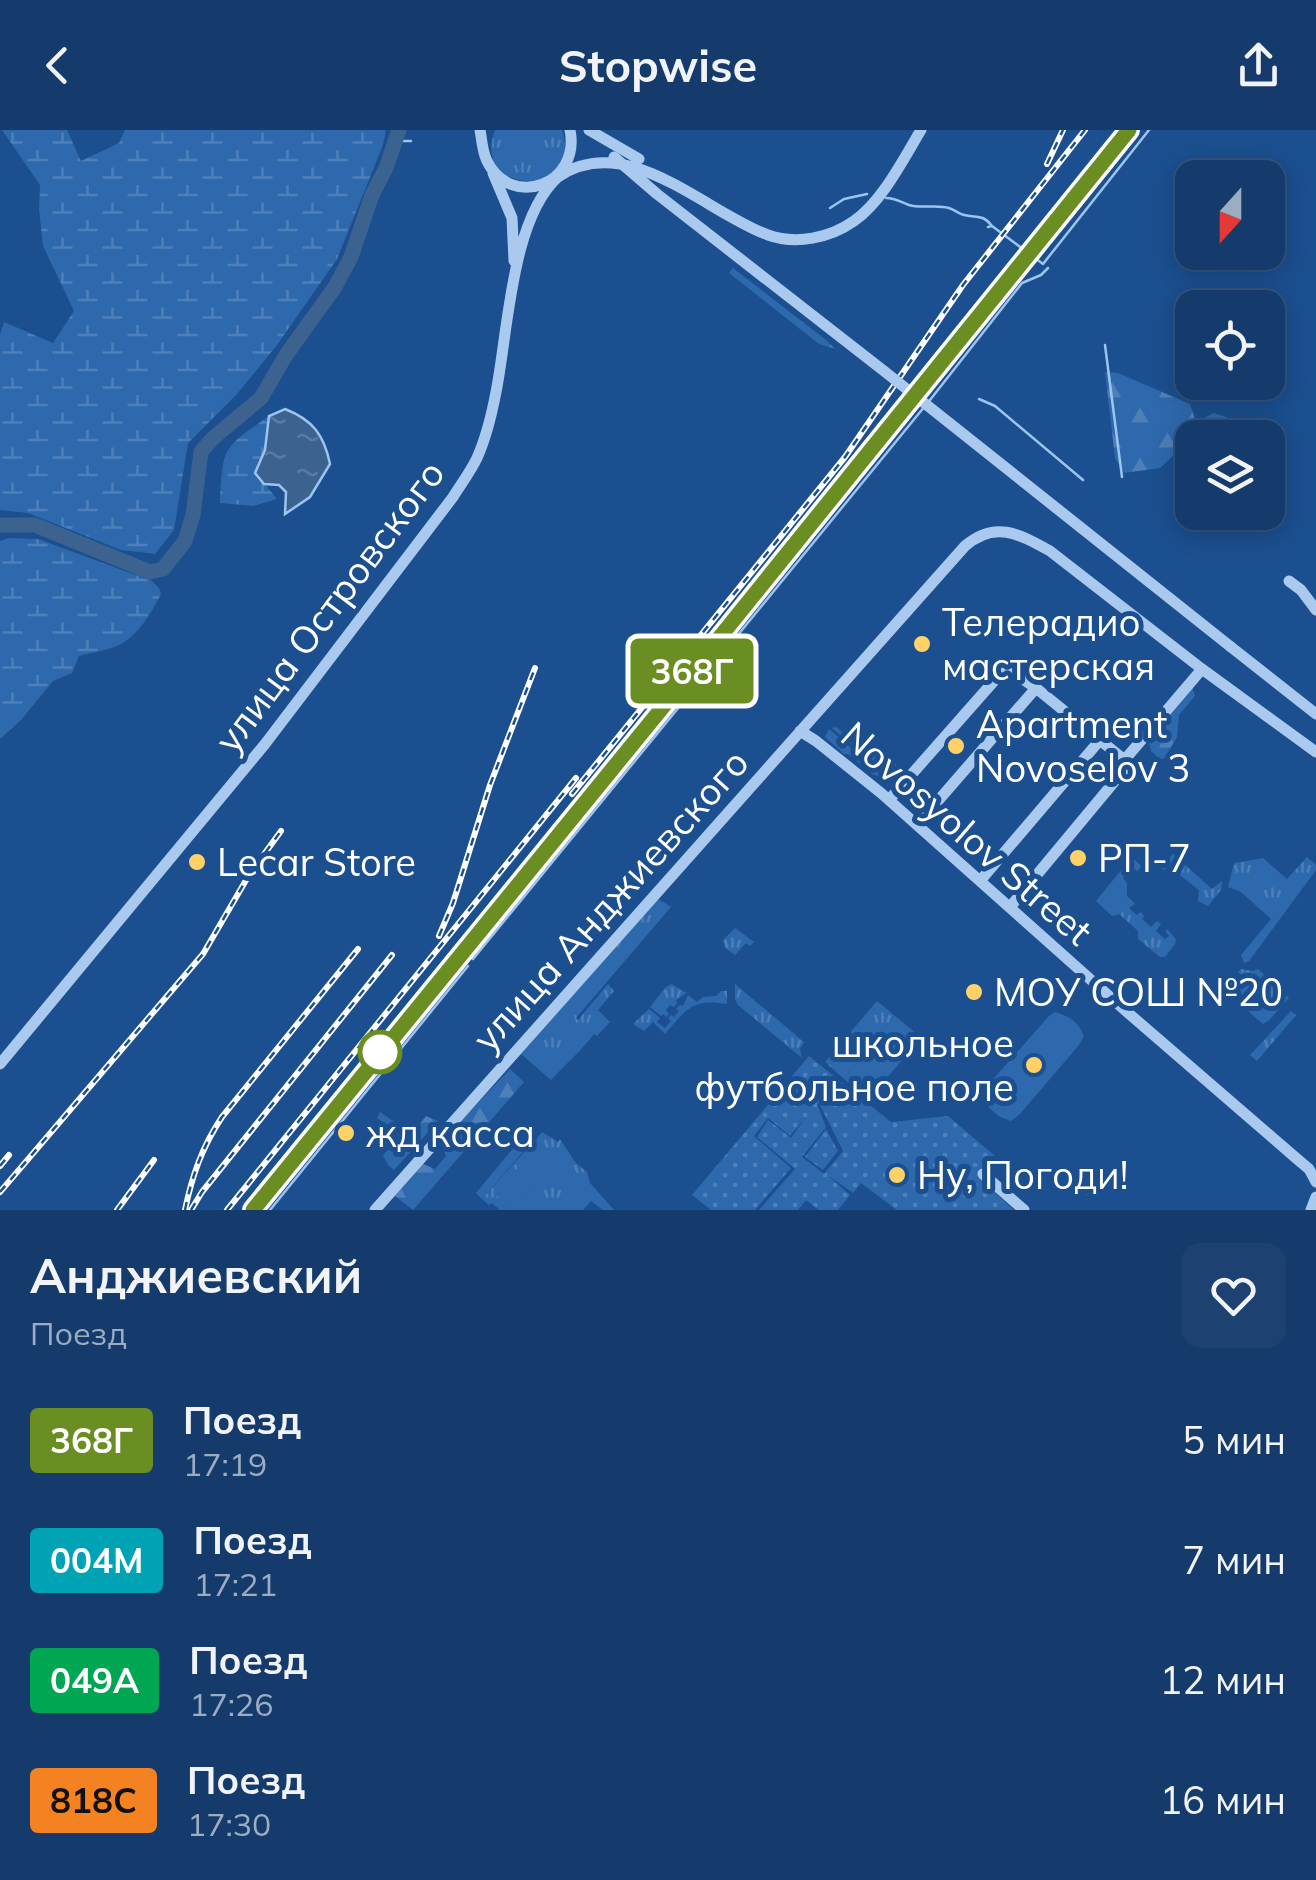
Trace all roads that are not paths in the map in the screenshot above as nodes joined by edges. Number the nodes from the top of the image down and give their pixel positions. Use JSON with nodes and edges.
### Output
{"nodes":[{"id":1,"x":482,"y":130,"type":"edge"},
{"id":2,"x":570,"y":130,"type":"edge"},
{"id":3,"x":586,"y":130,"type":"edge"},
{"id":4,"x":922,"y":130,"type":"edge"},
{"id":5,"x":614,"y":158,"type":"junction"},
{"id":6,"x":486,"y":159,"type":"junction"},
{"id":7,"x":647,"y":164,"type":"junction"},
{"id":8,"x":557,"y":178,"type":"junction"},
{"id":9,"x":514,"y":275,"type":"junction"},
{"id":10,"x":1289,"y":582,"type":"dead end"},
{"id":11,"x":1316,"y":610,"type":"edge"},
{"id":12,"x":1202,"y":669,"type":"junction"},
{"id":13,"x":1036,"y":688,"type":"junction"},
{"id":14,"x":1316,"y":714,"type":"edge"},
{"id":15,"x":800,"y":731,"type":"junction"},
{"id":16,"x":1100,"y":740,"type":"junction"},
{"id":17,"x":1316,"y":752,"type":"edge"},
{"id":18,"x":1127,"y":757,"type":"junction"},
{"id":19,"x":889,"y":800,"type":"junction"},
{"id":20,"x":916,"y":825,"type":"junction"},
{"id":21,"x":980,"y":880,"type":"junction"},
{"id":22,"x":1010,"y":907,"type":"junction"},
{"id":23,"x":0,"y":1064,"type":"edge"},
{"id":24,"x":983,"y":1174,"type":"dead end"},
{"id":25,"x":1316,"y":1182,"type":"edge"},
{"id":26,"x":1316,"y":1197,"type":"edge"},
{"id":27,"x":375,"y":1210,"type":"edge"},
{"id":28,"x":1024,"y":1210,"type":"edge"},
{"id":29,"x":1311,"y":1210,"type":"edge"}],
"edges":[{"from":1,"to":6,"type":"street"},
{"from":2,"to":8,"type":"street","name":"улица Островского"},
{"from":3,"to":5,"type":"street"},
{"from":3,"to":7,"type":"street"},
{"from":4,"to":7,"type":"street"},
{"from":5,"to":7,"type":"street"},
{"from":5,"to":8,"type":"street"},
{"from":5,"to":14,"type":"street","bridge":true},
{"from":6,"to":8,"type":"street"},
{"from":6,"to":9,"type":"street"},
{"from":8,"to":9,"type":"street","name":"улица Островского"},
{"from":9,"to":23,"type":"street","name":"улица Островского"},
{"from":10,"to":11,"type":"street"},
{"from":12,"to":15,"type":"street","name":"улица Анджиевского"},
{"from":12,"to":17,"type":"street","name":"улица Анджиевского"},
{"from":12,"to":18,"type":"street"},
{"from":13,"to":16,"type":"street"},
{"from":13,"to":19,"type":"street"},
{"from":13,"to":20,"type":"street"},
{"from":15,"to":19,"type":"street","name":"Novosyolov Street"},
{"from":15,"to":27,"type":"street","name":"улица Анджиевского"},
{"from":16,"to":18,"type":"street"},
{"from":16,"to":21,"type":"street"},
{"from":18,"to":22,"type":"street"},
{"from":19,"to":20,"type":"street","name":"Novosyolov Street"},
{"from":20,"to":21,"type":"street","name":"Novosyolov Street"},
{"from":21,"to":22,"type":"street","name":"Novosyolov Street"},
{"from":22,"to":25,"type":"street","name":"Novosyolov Street"},
{"from":24,"to":28,"type":"street"},
{"from":26,"to":29,"type":"street"}]}
